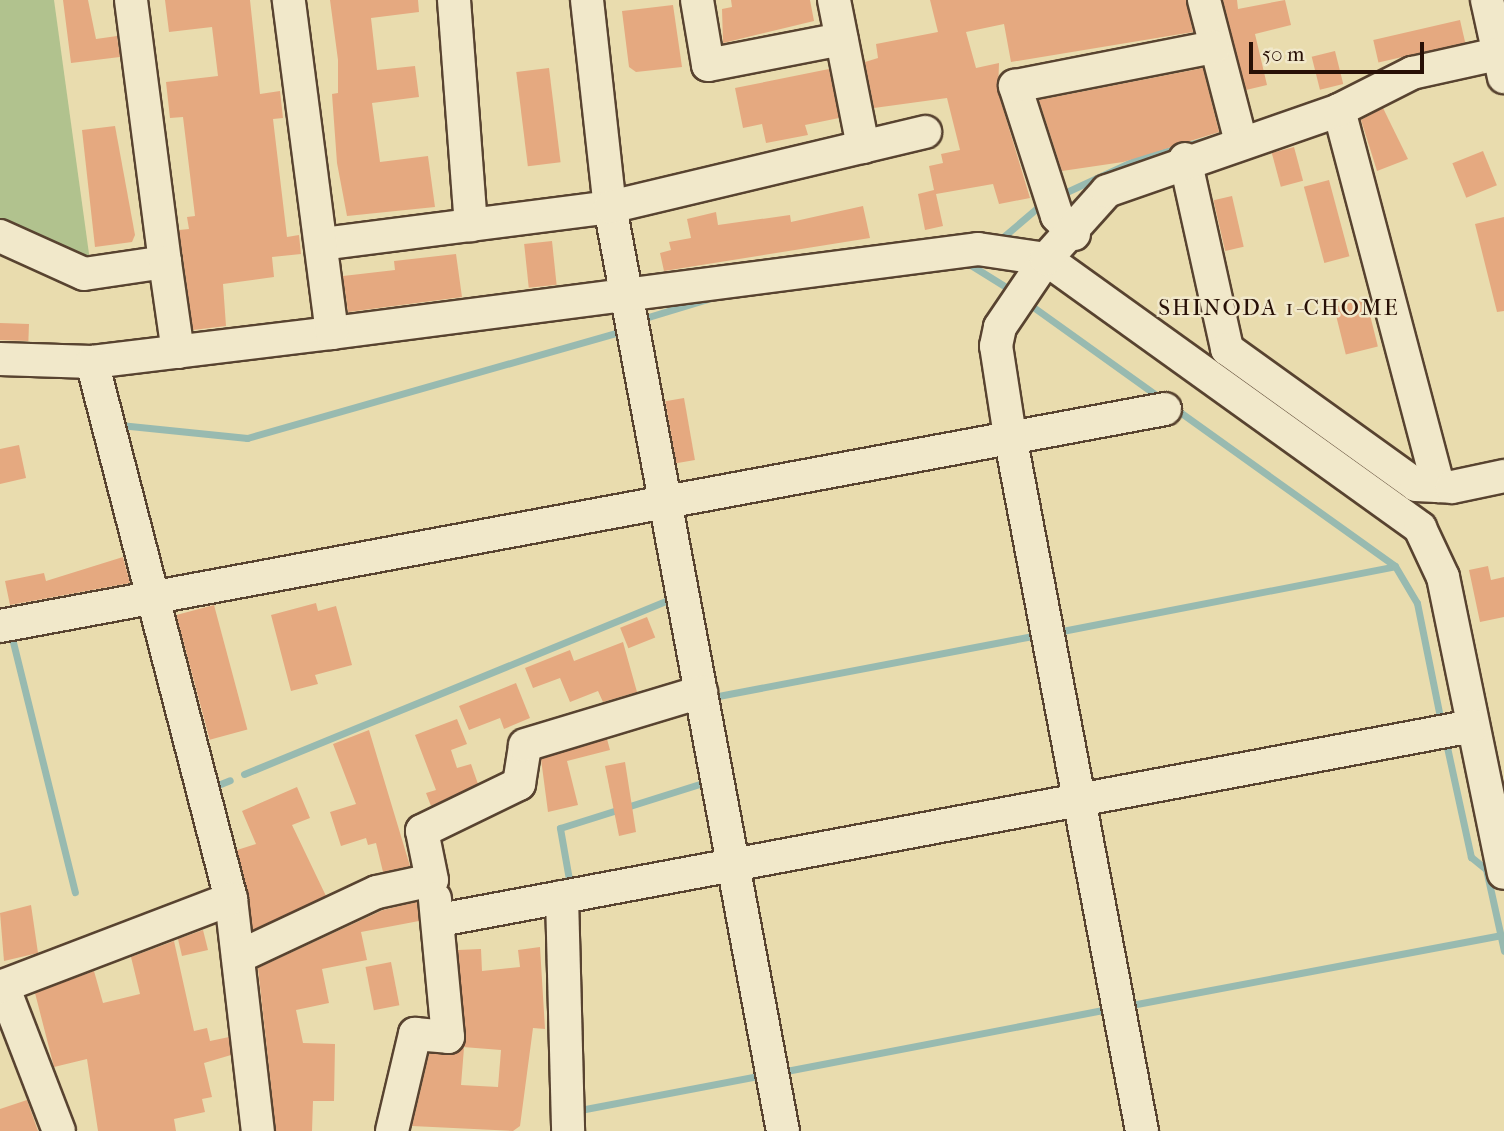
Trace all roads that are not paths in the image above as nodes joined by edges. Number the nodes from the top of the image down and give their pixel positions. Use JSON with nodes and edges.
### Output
{"nodes":[{"id":1,"x":131,"y":0,"type":"edge"},
{"id":2,"x":289,"y":0,"type":"edge"},
{"id":3,"x":454,"y":0,"type":"edge"},
{"id":4,"x":587,"y":0,"type":"edge"},
{"id":5,"x":697,"y":0,"type":"edge"},
{"id":6,"x":834,"y":0,"type":"edge"},
{"id":7,"x":1204,"y":0,"type":"edge"},
{"id":8,"x":1487,"y":0,"type":"edge"},
{"id":9,"x":842,"y":39,"type":"junction"},
{"id":10,"x":1214,"y":47,"type":"junction"},
{"id":11,"x":1501,"y":66,"type":"edge"},
{"id":12,"x":1339,"y":110,"type":"junction"},
{"id":13,"x":925,"y":132,"type":"dead end"},
{"id":14,"x":1241,"y":142,"type":"junction"},
{"id":15,"x":863,"y":147,"type":"junction"},
{"id":16,"x":1185,"y":159,"type":"junction"},
{"id":17,"x":610,"y":207,"type":"junction"},
{"id":18,"x":471,"y":225,"type":"junction"},
{"id":19,"x":1074,"y":233,"type":"junction"},
{"id":20,"x":0,"y":236,"type":"edge"},
{"id":21,"x":322,"y":244,"type":"junction"},
{"id":22,"x":1046,"y":259,"type":"junction"},
{"id":23,"x":165,"y":261,"type":"junction"},
{"id":24,"x":626,"y":296,"type":"junction"},
{"id":25,"x":332,"y":333,"type":"junction"},
{"id":26,"x":178,"y":352,"type":"junction"},
{"id":27,"x":0,"y":359,"type":"edge"},
{"id":28,"x":92,"y":362,"type":"junction"},
{"id":29,"x":1165,"y":409,"type":"dead end"},
{"id":30,"x":1010,"y":436,"type":"junction"},
{"id":31,"x":1504,"y":476,"type":"edge"},
{"id":32,"x":1438,"y":486,"type":"junction"},
{"id":33,"x":663,"y":500,"type":"junction"},
{"id":34,"x":152,"y":597,"type":"junction"},
{"id":35,"x":0,"y":626,"type":"edge"},
{"id":36,"x":701,"y":692,"type":"junction"},
{"id":37,"x":1473,"y":726,"type":"junction"},
{"id":38,"x":1080,"y":802,"type":"junction"},
{"id":39,"x":734,"y":867,"type":"junction"},
{"id":40,"x":1504,"y":873,"type":"edge"},
{"id":41,"x":432,"y":880,"type":"junction"},
{"id":42,"x":562,"y":897,"type":"junction"},
{"id":43,"x":231,"y":899,"type":"junction"},
{"id":44,"x":440,"y":920,"type":"junction"},
{"id":45,"x":238,"y":957,"type":"junction"},
{"id":46,"x":2,"y":987,"type":"edge"},
{"id":47,"x":59,"y":1131,"type":"edge"},
{"id":48,"x":258,"y":1131,"type":"edge"},
{"id":49,"x":391,"y":1131,"type":"edge"},
{"id":50,"x":568,"y":1131,"type":"edge"},
{"id":51,"x":783,"y":1131,"type":"edge"},
{"id":52,"x":1142,"y":1131,"type":"edge"}],
"edges":[{"from":1,"to":23,"type":"street"},
{"from":2,"to":21,"type":"street"},
{"from":3,"to":18,"type":"street"},
{"from":4,"to":17,"type":"street"},
{"from":5,"to":9,"type":"street"},
{"from":6,"to":9,"type":"street"},
{"from":7,"to":10,"type":"street"},
{"from":8,"to":11,"type":"street"},
{"from":9,"to":15,"type":"street"},
{"from":10,"to":14,"type":"street"},
{"from":10,"to":19,"type":"street"},
{"from":11,"to":12,"type":"street"},
{"from":12,"to":14,"type":"street"},
{"from":12,"to":32,"type":"street"},
{"from":13,"to":15,"type":"street"},
{"from":14,"to":16,"type":"street"},
{"from":15,"to":17,"type":"street"},
{"from":16,"to":19,"type":"street"},
{"from":16,"to":32,"type":"street"},
{"from":17,"to":18,"type":"street"},
{"from":17,"to":24,"type":"street"},
{"from":18,"to":21,"type":"street"},
{"from":19,"to":22,"type":"street"},
{"from":20,"to":23,"type":"street"},
{"from":21,"to":25,"type":"street"},
{"from":22,"to":24,"type":"street"},
{"from":22,"to":30,"type":"street"},
{"from":22,"to":37,"type":"street"},
{"from":23,"to":26,"type":"street"},
{"from":24,"to":25,"type":"street"},
{"from":24,"to":33,"type":"street"},
{"from":25,"to":26,"type":"street"},
{"from":26,"to":28,"type":"street"},
{"from":27,"to":28,"type":"street"},
{"from":28,"to":34,"type":"street"},
{"from":29,"to":30,"type":"street"},
{"from":30,"to":33,"type":"street"},
{"from":30,"to":38,"type":"street"},
{"from":31,"to":32,"type":"street"},
{"from":33,"to":34,"type":"street"},
{"from":33,"to":36,"type":"street"},
{"from":34,"to":35,"type":"street"},
{"from":34,"to":43,"type":"street"},
{"from":36,"to":39,"type":"street"},
{"from":36,"to":41,"type":"street"},
{"from":37,"to":38,"type":"street"},
{"from":37,"to":40,"type":"street"},
{"from":38,"to":39,"type":"street"},
{"from":38,"to":52,"type":"street"},
{"from":39,"to":42,"type":"street"},
{"from":39,"to":51,"type":"street"},
{"from":41,"to":44,"type":"street"},
{"from":41,"to":45,"type":"street"},
{"from":42,"to":44,"type":"street"},
{"from":42,"to":50,"type":"street"},
{"from":43,"to":45,"type":"street"},
{"from":43,"to":46,"type":"street"},
{"from":44,"to":49,"type":"street"},
{"from":45,"to":48,"type":"street"},
{"from":46,"to":47,"type":"street"}]}
